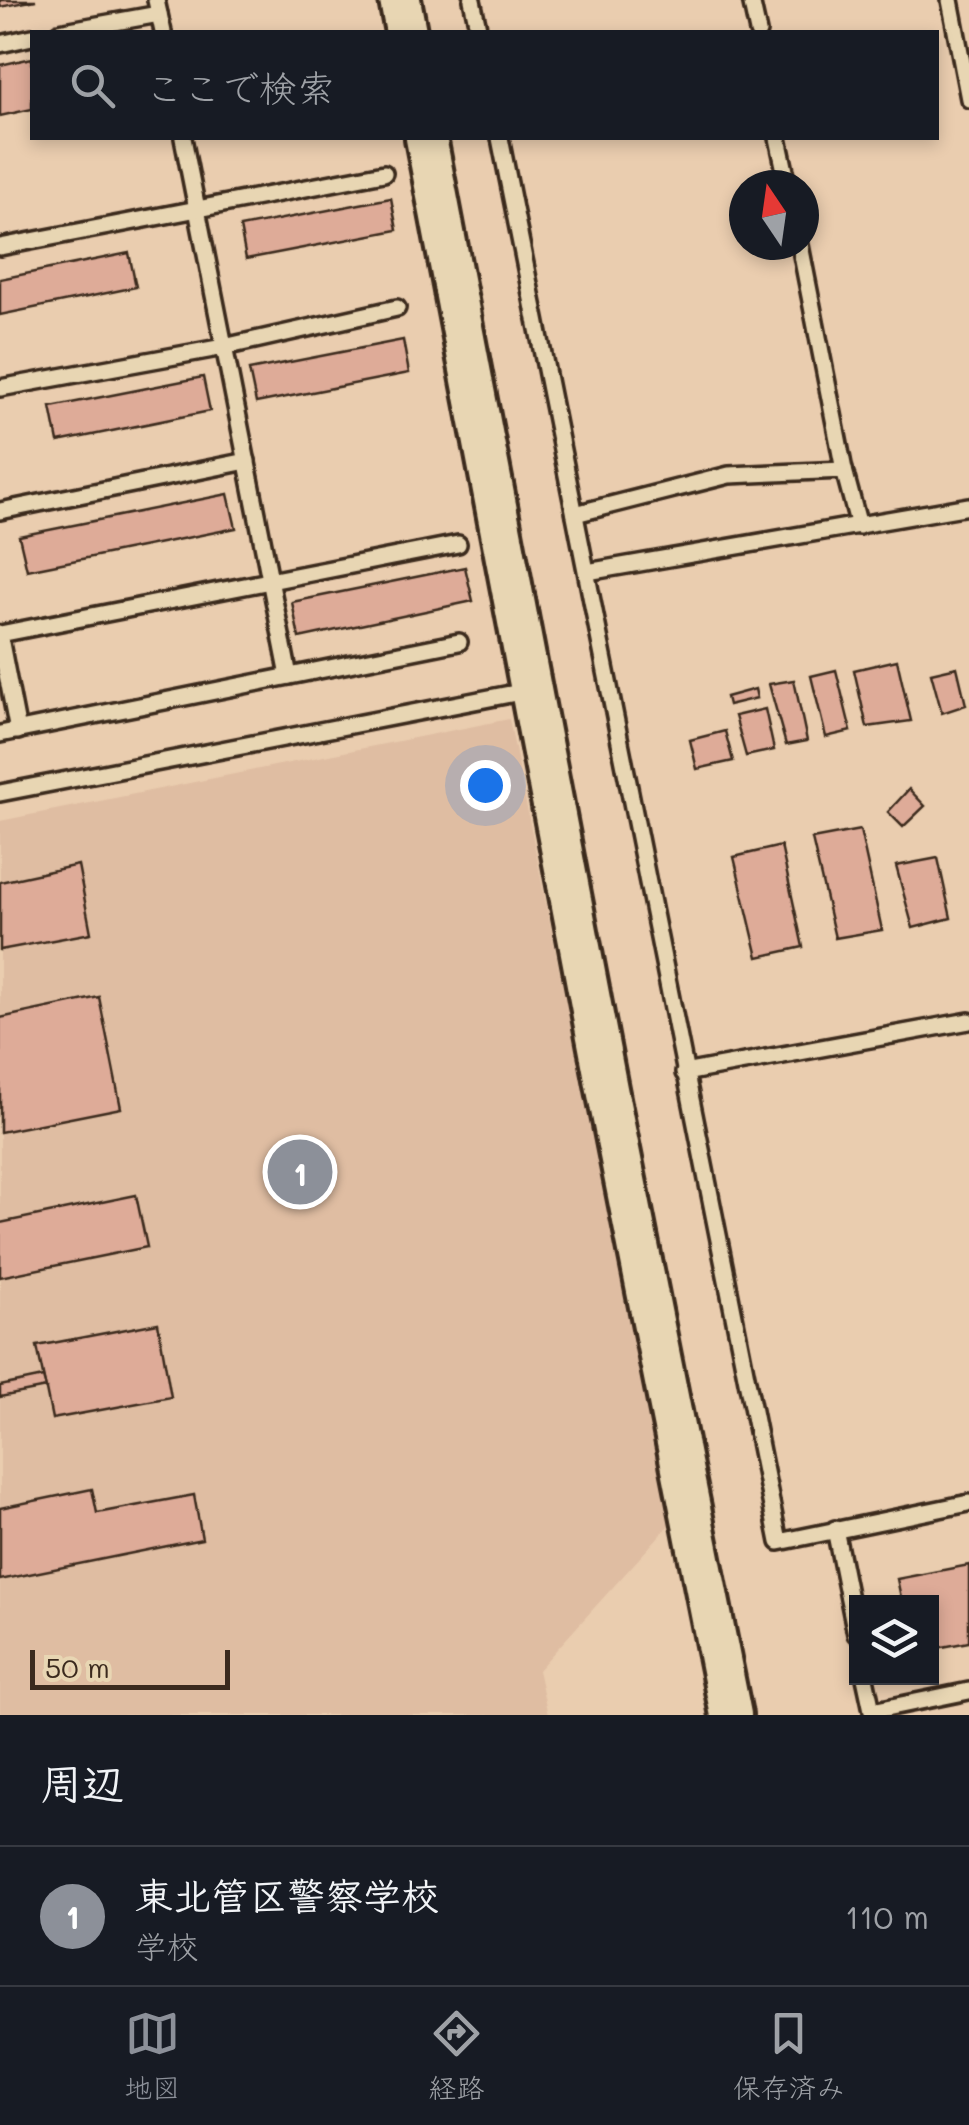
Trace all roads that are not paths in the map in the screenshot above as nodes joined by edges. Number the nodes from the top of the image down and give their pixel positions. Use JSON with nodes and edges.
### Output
{"nodes":[{"id":1,"x":400,"y":0,"type":"edge"},
{"id":2,"x":472,"y":0,"type":"edge"},
{"id":3,"x":751,"y":0,"type":"edge"},
{"id":4,"x":950,"y":0,"type":"edge"},
{"id":5,"x":157,"y":7,"type":"edge"},
{"id":6,"x":67,"y":30,"type":"edge"},
{"id":7,"x":406,"y":30,"type":"edge"},
{"id":8,"x":478,"y":30,"type":"edge"},
{"id":9,"x":758,"y":30,"type":"edge"},
{"id":10,"x":30,"y":38,"type":"edge"},
{"id":11,"x":0,"y":44,"type":"edge"},
{"id":12,"x":969,"y":99,"type":"edge"},
{"id":13,"x":183,"y":140,"type":"edge"},
{"id":14,"x":426,"y":140,"type":"edge"},
{"id":15,"x":500,"y":140,"type":"edge"},
{"id":16,"x":778,"y":140,"type":"edge"},
{"id":17,"x":785,"y":170,"type":"edge"},
{"id":18,"x":384,"y":173,"type":"dead end"},
{"id":19,"x":198,"y":210,"type":"junction"},
{"id":20,"x":0,"y":247,"type":"edge"},
{"id":21,"x":803,"y":260,"type":"edge"},
{"id":22,"x":397,"y":308,"type":"dead end"},
{"id":23,"x":224,"y":346,"type":"junction"},
{"id":24,"x":0,"y":388,"type":"edge"},
{"id":25,"x":247,"y":461,"type":"junction"},
{"id":26,"x":844,"y":470,"type":"junction"},
{"id":27,"x":969,"y":506,"type":"edge"},
{"id":28,"x":0,"y":511,"type":"edge"},
{"id":29,"x":575,"y":514,"type":"junction"},
{"id":30,"x":859,"y":526,"type":"junction"},
{"id":31,"x":458,"y":544,"type":"dead end"},
{"id":32,"x":587,"y":572,"type":"junction"},
{"id":33,"x":270,"y":579,"type":"junction"},
{"id":34,"x":0,"y":636,"type":"edge"},
{"id":35,"x":459,"y":642,"type":"dead end"},
{"id":36,"x":290,"y":676,"type":"junction"},
{"id":37,"x":531,"y":690,"type":"junction"},
{"id":38,"x":18,"y":731,"type":"junction"},
{"id":39,"x":0,"y":734,"type":"edge"},
{"id":40,"x":0,"y":793,"type":"edge"},
{"id":41,"x":969,"y":1020,"type":"edge"},
{"id":42,"x":684,"y":1073,"type":"junction"},
{"id":43,"x":969,"y":1503,"type":"edge"},
{"id":44,"x":835,"y":1529,"type":"junction"},
{"id":45,"x":849,"y":1599,"type":"edge"},
{"id":46,"x":867,"y":1685,"type":"edge"},
{"id":47,"x":969,"y":1691,"type":"edge"},
{"id":48,"x":873,"y":1713,"type":"edge"},
{"id":49,"x":731,"y":1715,"type":"edge"}],
"edges":[{"from":1,"to":7,"type":"street"},
{"from":2,"to":8,"type":"lane"},
{"from":3,"to":9,"type":"lane"},
{"from":4,"to":12,"type":"lane"},
{"from":5,"to":6,"type":"lane"},
{"from":10,"to":11,"type":"lane"},
{"from":13,"to":19,"type":"lane"},
{"from":14,"to":37,"type":"street"},
{"from":15,"to":29,"type":"lane"},
{"from":16,"to":17,"type":"lane"},
{"from":18,"to":19,"type":"lane"},
{"from":19,"to":20,"type":"lane"},
{"from":19,"to":23,"type":"lane"},
{"from":21,"to":26,"type":"lane"},
{"from":22,"to":23,"type":"lane"},
{"from":23,"to":24,"type":"lane"},
{"from":23,"to":25,"type":"lane"},
{"from":25,"to":28,"type":"lane"},
{"from":25,"to":33,"type":"lane"},
{"from":26,"to":29,"type":"lane"},
{"from":26,"to":30,"type":"lane"},
{"from":27,"to":30,"type":"lane"},
{"from":29,"to":32,"type":"lane"},
{"from":30,"to":32,"type":"lane"},
{"from":31,"to":33,"type":"lane"},
{"from":32,"to":42,"type":"lane"},
{"from":33,"to":34,"type":"lane"},
{"from":33,"to":36,"type":"lane"},
{"from":34,"to":38,"type":"lane"},
{"from":35,"to":36,"type":"lane"},
{"from":36,"to":38,"type":"lane"},
{"from":37,"to":40,"type":"lane"},
{"from":37,"to":49,"type":"street"},
{"from":38,"to":39,"type":"lane"},
{"from":41,"to":42,"type":"lane"},
{"from":42,"to":44,"type":"lane"},
{"from":43,"to":44,"type":"lane"},
{"from":44,"to":45,"type":"lane"},
{"from":46,"to":48,"type":"lane"},
{"from":47,"to":48,"type":"lane"}]}
